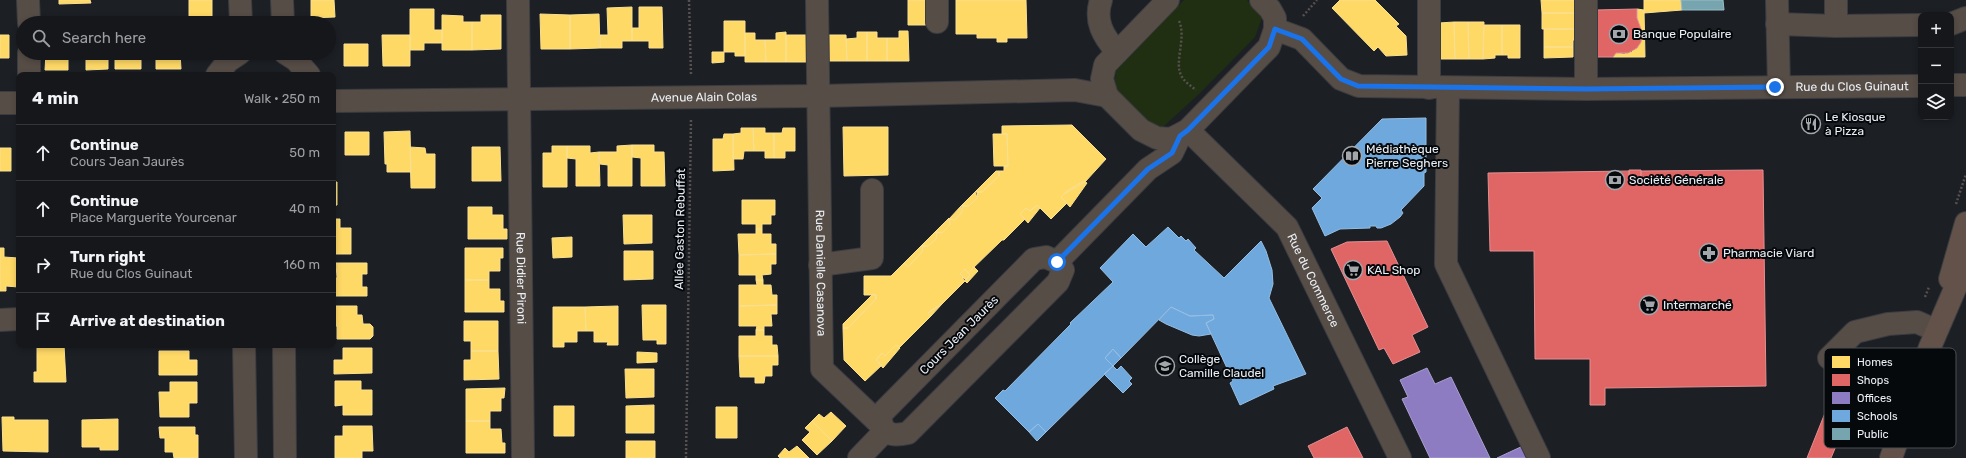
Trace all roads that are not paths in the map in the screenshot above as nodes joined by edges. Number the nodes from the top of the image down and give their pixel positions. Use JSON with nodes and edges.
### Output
{"nodes":[{"id":1,"x":28,"y":0,"type":"edge"},
{"id":2,"x":240,"y":0,"type":"edge"},
{"id":3,"x":282,"y":0,"type":"edge"},
{"id":4,"x":518,"y":0,"type":"edge"},
{"id":5,"x":817,"y":0,"type":"edge"},
{"id":6,"x":936,"y":0,"type":"edge"},
{"id":7,"x":1101,"y":0,"type":"edge"},
{"id":8,"x":1261,"y":0,"type":"edge"},
{"id":9,"x":1429,"y":0,"type":"edge"},
{"id":10,"x":1586,"y":0,"type":"edge"},
{"id":11,"x":1777,"y":0,"type":"edge"},
{"id":12,"x":1836,"y":0,"type":"edge"},
{"id":13,"x":1166,"y":1,"type":"edge"},
{"id":14,"x":28,"y":16,"type":"edge"},
{"id":15,"x":240,"y":16,"type":"edge"},
{"id":16,"x":282,"y":16,"type":"edge"},
{"id":17,"x":1966,"y":18,"type":"edge"},
{"id":18,"x":937,"y":22,"type":"dead end"},
{"id":19,"x":1954,"y":23,"type":"edge"},
{"id":20,"x":1777,"y":24,"type":"junction"},
{"id":21,"x":1918,"y":25,"type":"edge"},
{"id":22,"x":1836,"y":26,"type":"junction"},
{"id":23,"x":1275,"y":29,"type":"junction"},
{"id":24,"x":1111,"y":58,"type":"junction"},
{"id":25,"x":29,"y":60,"type":"edge"},
{"id":26,"x":230,"y":60,"type":"edge"},
{"id":27,"x":296,"y":60,"type":"edge"},
{"id":28,"x":29,"y":72,"type":"edge"},
{"id":29,"x":219,"y":72,"type":"edge"},
{"id":30,"x":306,"y":72,"type":"edge"},
{"id":31,"x":1954,"y":85,"type":"edge"},
{"id":32,"x":1966,"y":85,"type":"edge"},
{"id":33,"x":1918,"y":86,"type":"edge"},
{"id":34,"x":1779,"y":87,"type":"junction"},
{"id":35,"x":1438,"y":88,"type":"junction"},
{"id":36,"x":1586,"y":89,"type":"junction"},
{"id":37,"x":1075,"y":90,"type":"junction"},
{"id":38,"x":818,"y":96,"type":"junction"},
{"id":39,"x":1107,"y":96,"type":"junction"},
{"id":40,"x":519,"y":99,"type":"junction"},
{"id":41,"x":336,"y":100,"type":"edge"},
{"id":42,"x":0,"y":103,"type":"edge"},
{"id":43,"x":16,"y":103,"type":"edge"},
{"id":44,"x":1141,"y":130,"type":"junction"},
{"id":45,"x":1184,"y":133,"type":"junction"},
{"id":46,"x":1148,"y":169,"type":"junction"},
{"id":47,"x":872,"y":190,"type":"dead end"},
{"id":48,"x":1966,"y":223,"type":"edge"},
{"id":49,"x":1057,"y":262,"type":"junction"},
{"id":50,"x":1966,"y":263,"type":"edge"},
{"id":51,"x":820,"y":265,"type":"junction"},
{"id":52,"x":16,"y":319,"type":"edge"},
{"id":53,"x":0,"y":320,"type":"edge"},
{"id":54,"x":1933,"y":339,"type":"junction"},
{"id":55,"x":244,"y":348,"type":"edge"},
{"id":56,"x":284,"y":348,"type":"edge"},
{"id":57,"x":1839,"y":348,"type":"edge"},
{"id":58,"x":1930,"y":348,"type":"edge"},
{"id":59,"x":883,"y":428,"type":"junction"},
{"id":60,"x":1895,"y":448,"type":"edge"},
{"id":61,"x":246,"y":458,"type":"edge"},
{"id":62,"x":285,"y":458,"type":"edge"},
{"id":63,"x":523,"y":458,"type":"edge"},
{"id":64,"x":859,"y":458,"type":"edge"},
{"id":65,"x":1400,"y":458,"type":"edge"},
{"id":66,"x":1539,"y":458,"type":"edge"},
{"id":67,"x":1891,"y":458,"type":"edge"}],
"edges":[{"from":1,"to":14,"type":"street"},
{"from":2,"to":15,"type":"street"},
{"from":3,"to":16,"type":"street"},
{"from":4,"to":40,"type":"street","name":"Rue Didier Pironi"},
{"from":5,"to":38,"type":"street","name":"Rue Danielle Casanova"},
{"from":6,"to":18,"type":"street"},
{"from":7,"to":24,"type":"street"},
{"from":8,"to":23,"type":"street"},
{"from":9,"to":35,"type":"street"},
{"from":10,"to":36,"type":"street"},
{"from":11,"to":20,"type":"street"},
{"from":12,"to":22,"type":"street"},
{"from":13,"to":24,"type":"street"},
{"from":17,"to":19,"type":"street"},
{"from":20,"to":22,"type":"street"},
{"from":20,"to":34,"type":"street"},
{"from":21,"to":22,"type":"street"},
{"from":23,"to":35,"type":"street","name":"Rue du Clos Guinaut"},
{"from":23,"to":45,"type":"street"},
{"from":24,"to":37,"type":"street"},
{"from":24,"to":39,"type":"street"},
{"from":25,"to":28,"type":"street"},
{"from":26,"to":29,"type":"street"},
{"from":27,"to":30,"type":"street"},
{"from":31,"to":32,"type":"street"},
{"from":33,"to":34,"type":"street","name":"Rue du Clos Guinaut"},
{"from":34,"to":36,"type":"street","name":"Rue du Clos Guinaut"},
{"from":35,"to":36,"type":"street","name":"Rue du Clos Guinaut"},
{"from":35,"to":66,"type":"street"},
{"from":37,"to":38,"type":"street","name":"Avenue Alain Colas"},
{"from":37,"to":39,"type":"street","name":"Avenue Alain Colas"},
{"from":38,"to":40,"type":"street","name":"Avenue Alain Colas"},
{"from":38,"to":51,"type":"street","name":"Rue Danielle Casanova"},
{"from":39,"to":44,"type":"street"},
{"from":40,"to":41,"type":"street","name":"Avenue Alain Colas"},
{"from":40,"to":63,"type":"street","name":"Rue Didier Pironi"},
{"from":42,"to":43,"type":"street"},
{"from":44,"to":45,"type":"street"},
{"from":44,"to":46,"type":"street"},
{"from":45,"to":46,"type":"street"},
{"from":45,"to":65,"type":"street","name":"Rue du Commerce"},
{"from":46,"to":49,"type":"street"},
{"from":47,"to":51,"type":"street"},
{"from":48,"to":54,"type":"main road"},
{"from":49,"to":59,"type":"street","name":"Cours Jean Jaurès"},
{"from":49,"to":59,"type":"street"},
{"from":50,"to":54,"type":"main road"},
{"from":51,"to":59,"type":"street","name":"Rue Danielle Casanova"},
{"from":52,"to":53,"type":"street"},
{"from":54,"to":57,"type":"street"},
{"from":54,"to":58,"type":"main road"},
{"from":55,"to":61,"type":"street"},
{"from":56,"to":62,"type":"street"},
{"from":59,"to":64,"type":"street","name":"Cours Jean Jaurès"},
{"from":60,"to":67,"type":"main road"}]}
